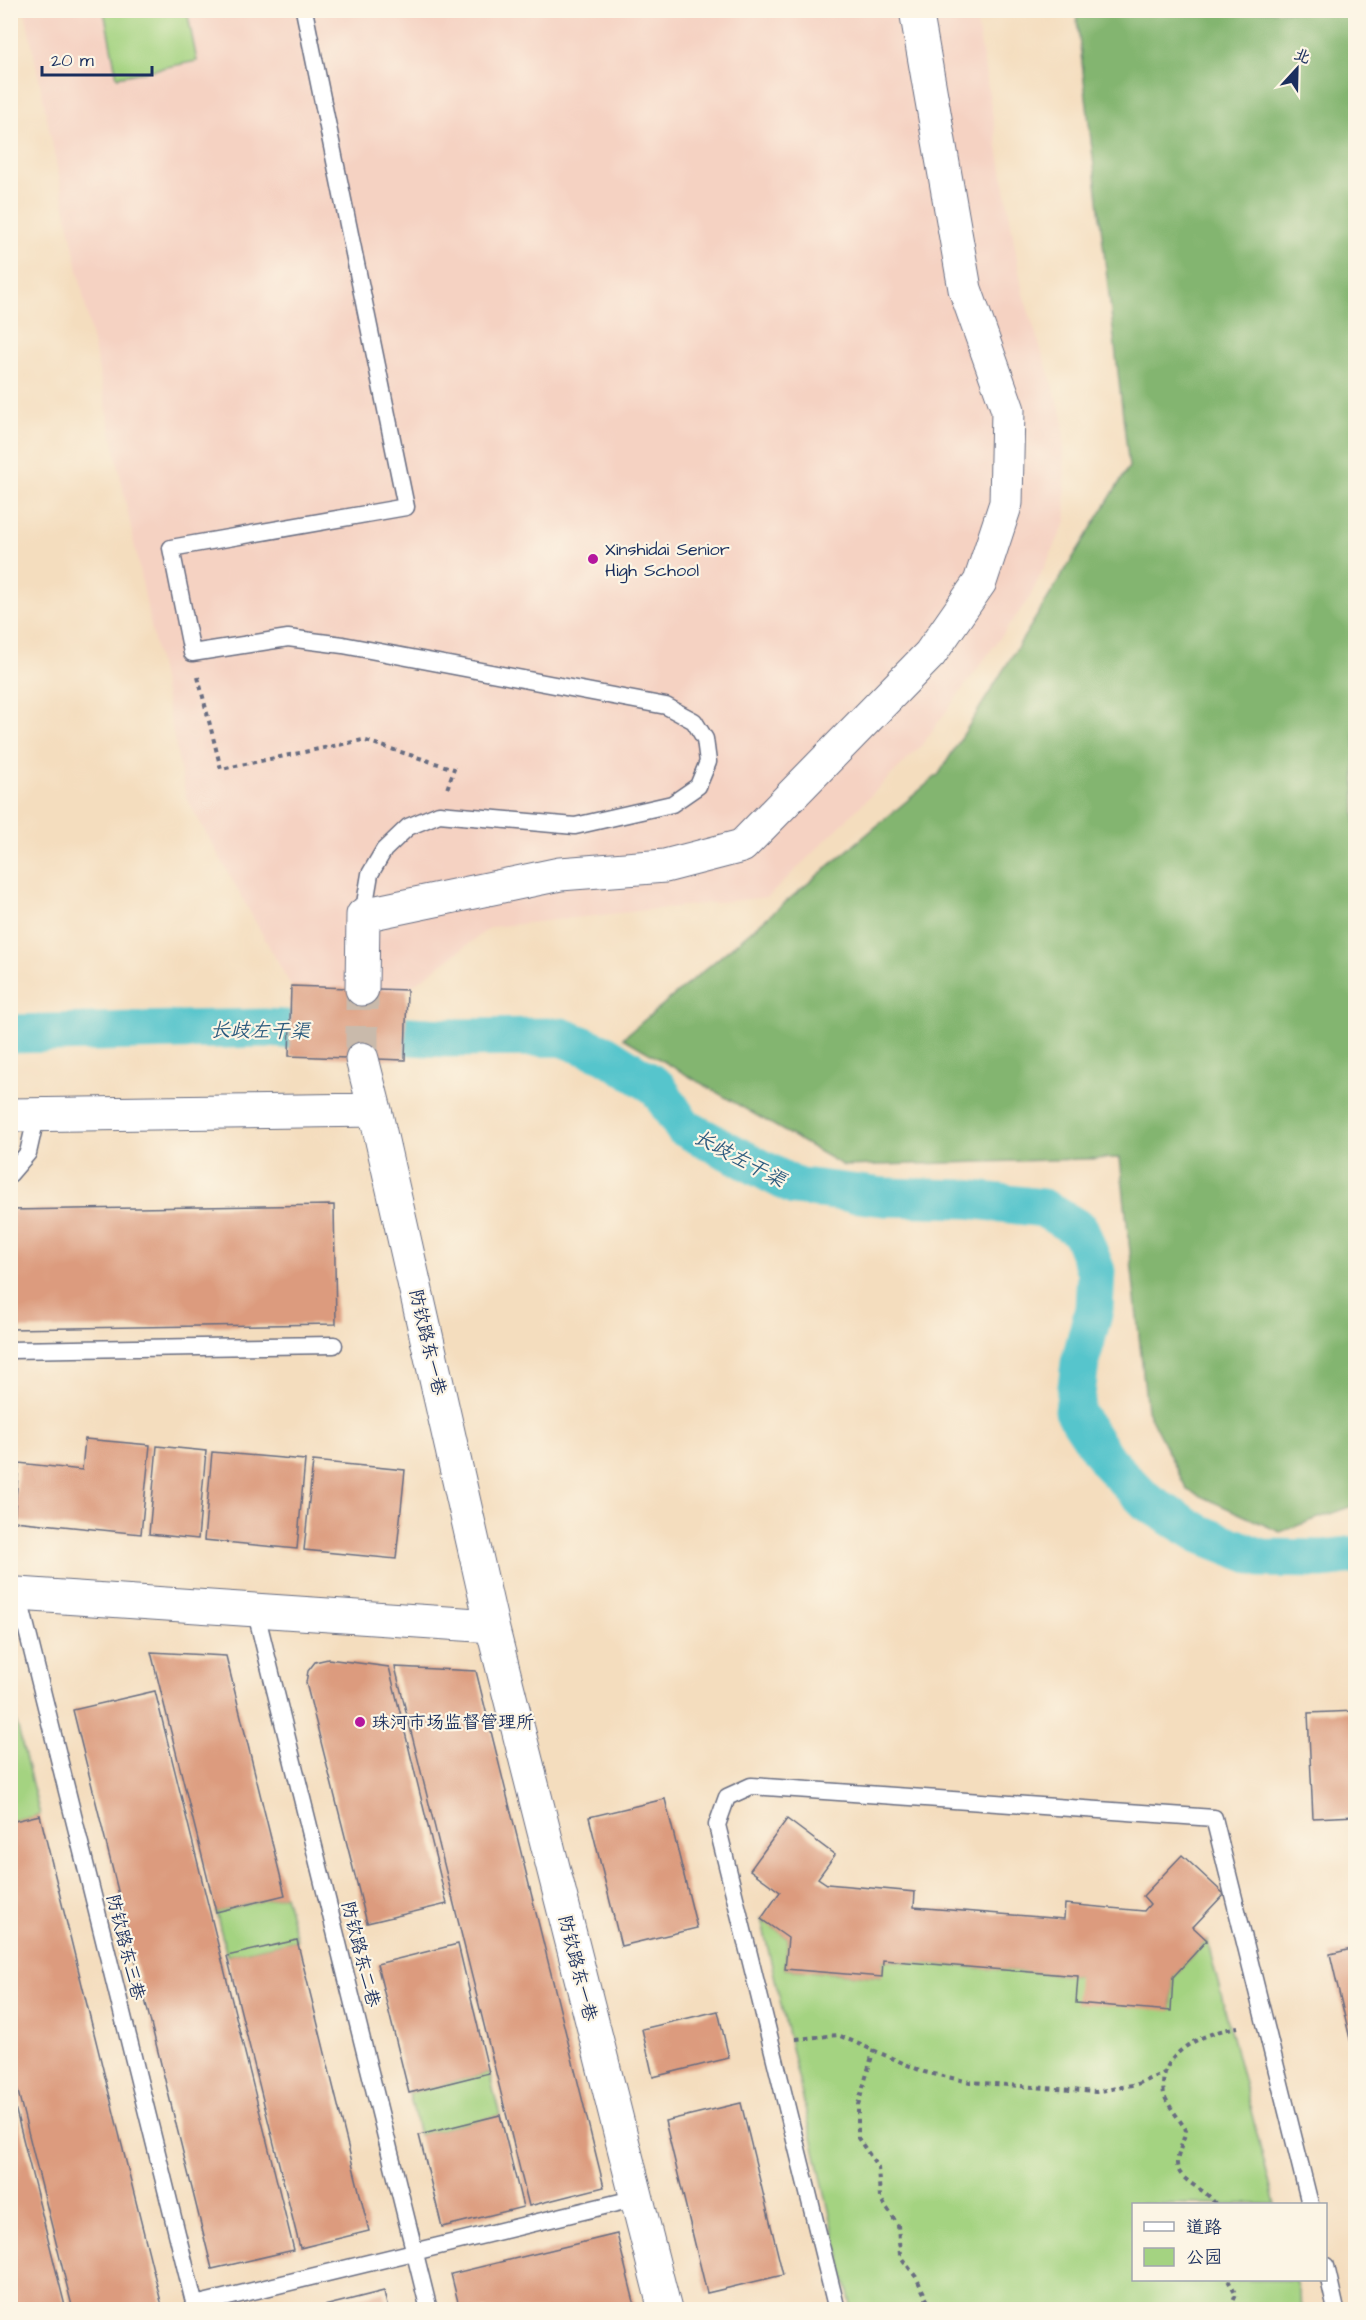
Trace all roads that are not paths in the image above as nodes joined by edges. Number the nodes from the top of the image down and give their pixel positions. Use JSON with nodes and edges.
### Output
{"nodes":[{"id":1,"x":304,"y":10,"type":"edge"},
{"id":2,"x":916,"y":10,"type":"edge"},
{"id":3,"x":363,"y":915,"type":"junction"},
{"id":4,"x":362,"y":989,"type":"tunnel mouth"},
{"id":5,"x":362,"y":1059,"type":"tunnel mouth"},
{"id":6,"x":375,"y":1110,"type":"junction"},
{"id":7,"x":24,"y":1114,"type":"edge"},
{"id":8,"x":10,"y":1174,"type":"edge"},
{"id":9,"x":334,"y":1345,"type":"dead end"},
{"id":10,"x":10,"y":1350,"type":"edge"},
{"id":11,"x":14,"y":1595,"type":"edge"},
{"id":12,"x":255,"y":1609,"type":"junction"},
{"id":13,"x":492,"y":1626,"type":"junction"},
{"id":14,"x":637,"y":2198,"type":"junction"},
{"id":15,"x":1310,"y":2203,"type":"edge"},
{"id":16,"x":415,"y":2252,"type":"junction"},
{"id":17,"x":1327,"y":2270,"type":"edge"},
{"id":18,"x":196,"y":2308,"type":"edge"},
{"id":19,"x":429,"y":2310,"type":"edge"},
{"id":20,"x":665,"y":2310,"type":"edge"},
{"id":21,"x":837,"y":2310,"type":"edge"},
{"id":22,"x":1336,"y":2310,"type":"edge"}],
"edges":[{"from":1,"to":3,"type":"lane"},
{"from":2,"to":3,"type":"street"},
{"from":3,"to":4,"type":"street"},
{"from":5,"to":6,"type":"street","name":"防钦路东一巷"},
{"from":6,"to":7,"type":"street"},
{"from":6,"to":13,"type":"street","name":"防钦路东一巷"},
{"from":7,"to":8,"type":"lane"},
{"from":9,"to":10,"type":"lane"},
{"from":11,"to":12,"type":"street"},
{"from":11,"to":18,"type":"lane","name":"防钦路东三巷"},
{"from":12,"to":13,"type":"street"},
{"from":12,"to":16,"type":"lane","name":"防钦路东二巷"},
{"from":13,"to":14,"type":"street","name":"防钦路东一巷"},
{"from":14,"to":16,"type":"lane"},
{"from":14,"to":20,"type":"street","name":"防钦路东一巷"},
{"from":15,"to":21,"type":"lane"},
{"from":16,"to":18,"type":"lane"},
{"from":16,"to":19,"type":"lane","name":"防钦路东二巷"},
{"from":17,"to":22,"type":"lane"}]}
